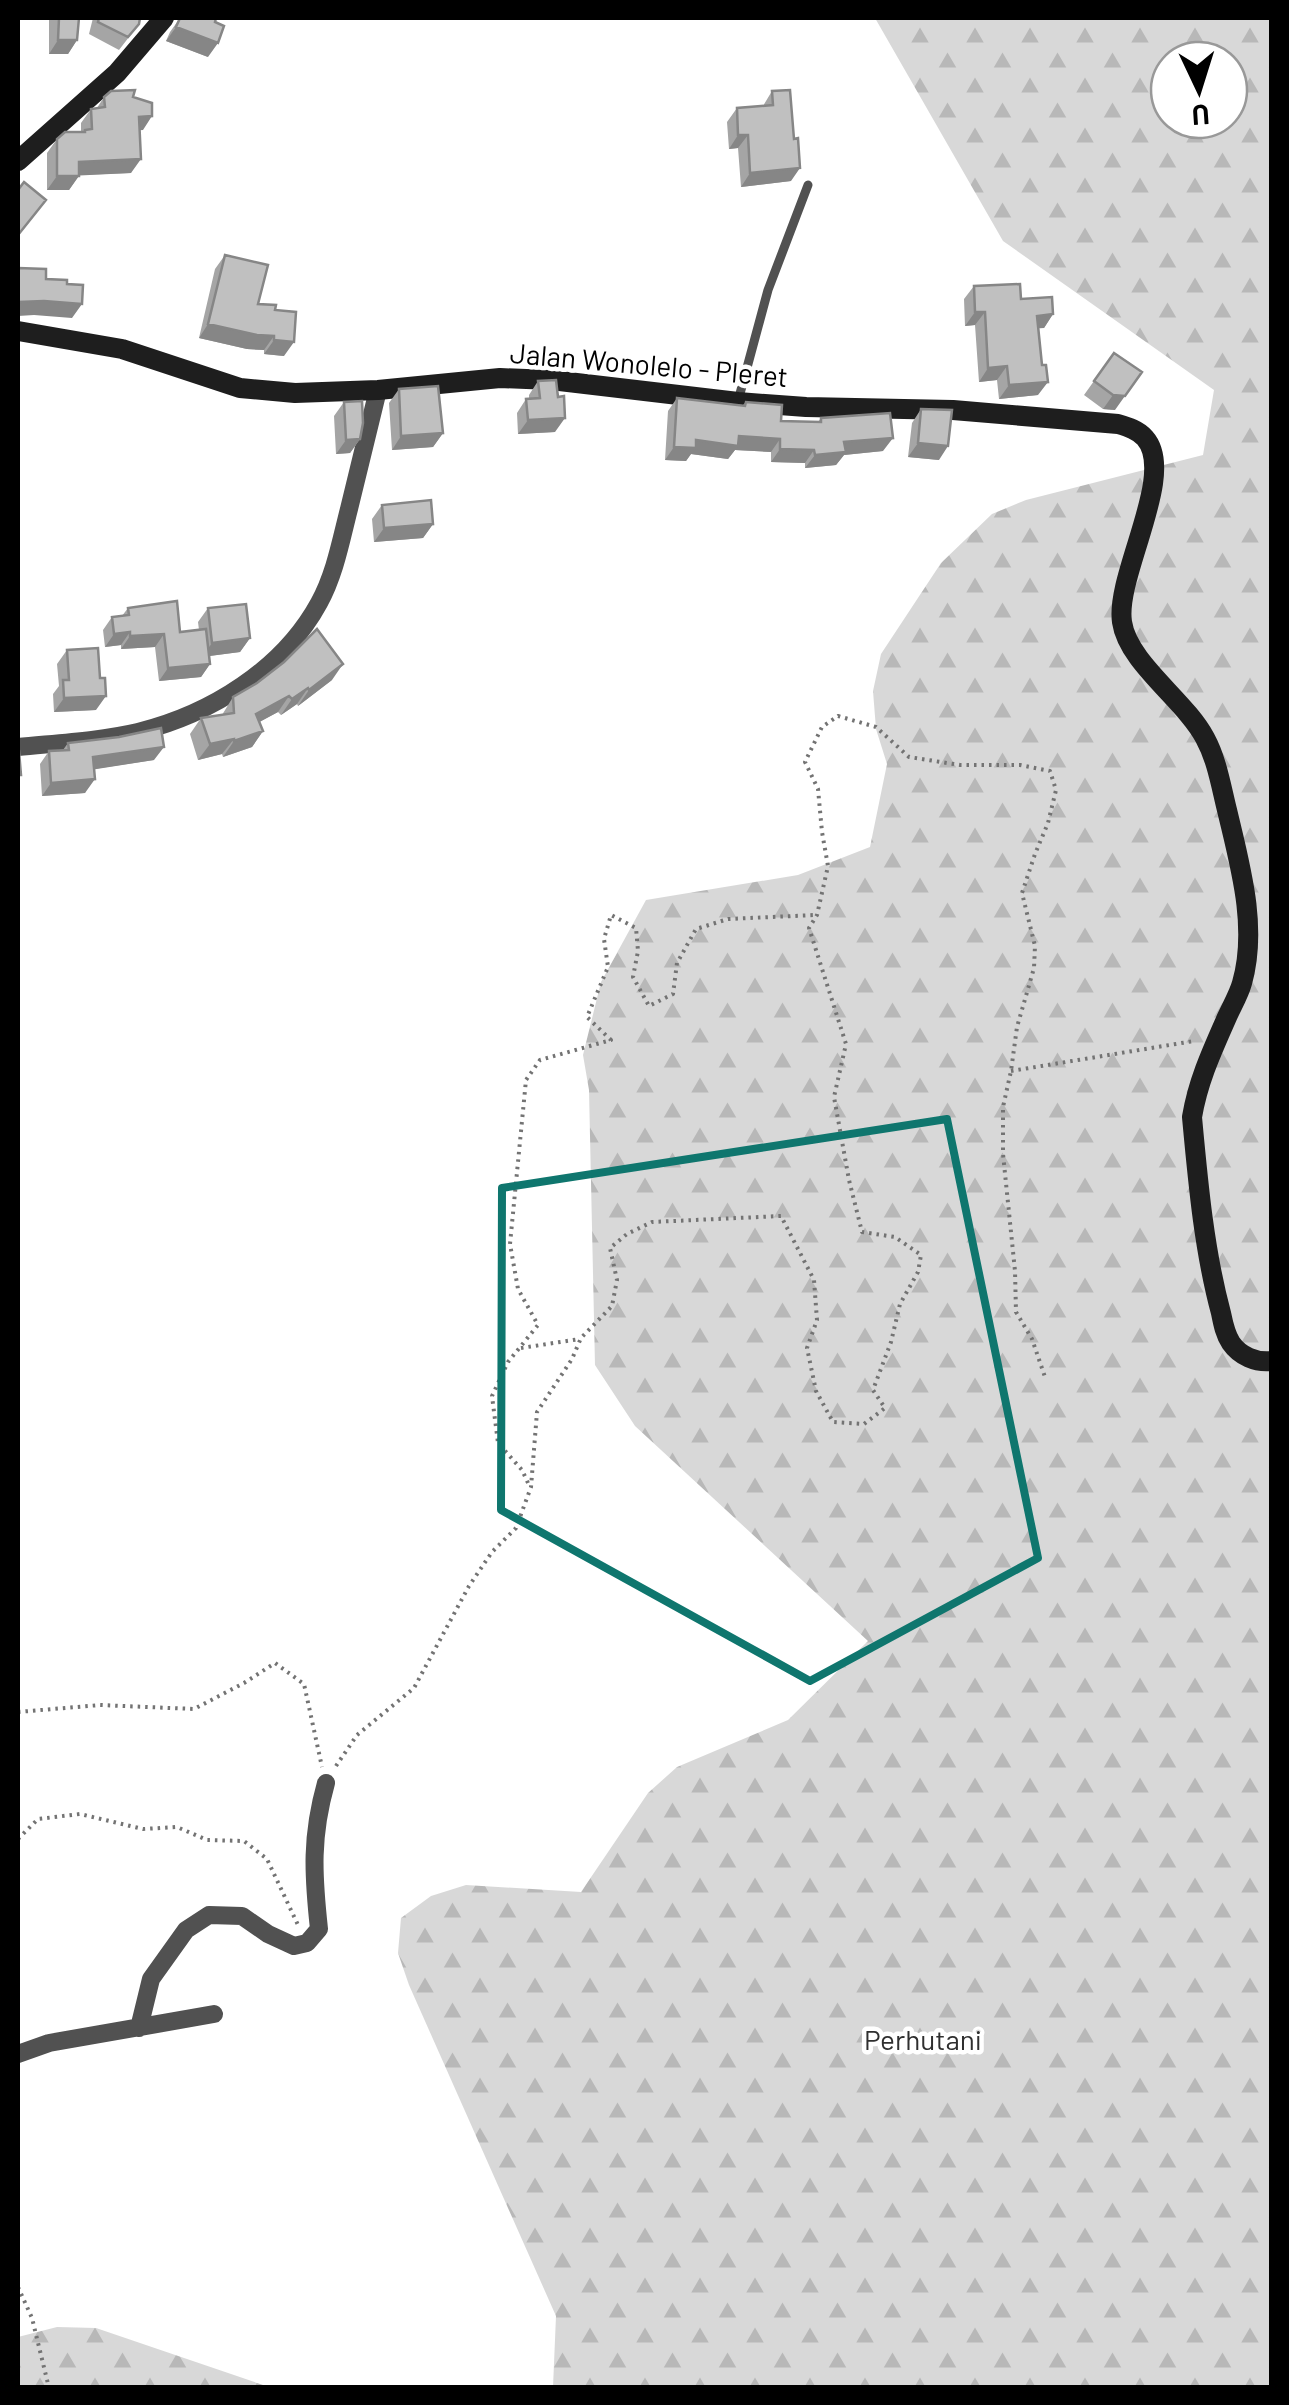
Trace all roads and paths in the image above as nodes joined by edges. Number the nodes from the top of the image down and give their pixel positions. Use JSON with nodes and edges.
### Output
{"nodes":[{"id":1,"x":164,"y":18,"type":"edge"},
{"id":2,"x":18,"y":161,"type":"edge"},
{"id":3,"x":808,"y":185,"type":"dead end"},
{"id":4,"x":18,"y":332,"type":"edge"},
{"id":5,"x":378,"y":390,"type":"junction"},
{"id":6,"x":738,"y":402,"type":"junction"},
{"id":7,"x":18,"y":747,"type":"edge"},
{"id":8,"x":817,"y":914,"type":"junction"},
{"id":9,"x":1218,"y":1037,"type":"junction"},
{"id":10,"x":1011,"y":1071,"type":"junction"},
{"id":11,"x":580,"y":1339,"type":"junction"},
{"id":12,"x":520,"y":1348,"type":"junction"},
{"id":13,"x":1272,"y":1361,"type":"edge"},
{"id":14,"x":1046,"y":1380,"type":"dead end"},
{"id":15,"x":530,"y":1487,"type":"junction"},
{"id":16,"x":18,"y":1712,"type":"edge"},
{"id":17,"x":326,"y":1782,"type":"junction"},
{"id":18,"x":18,"y":1838,"type":"edge"},
{"id":19,"x":307,"y":1943,"type":"junction"},
{"id":20,"x":214,"y":2014,"type":"dead end"},
{"id":21,"x":138,"y":2028,"type":"junction"},
{"id":22,"x":18,"y":2054,"type":"edge"},
{"id":23,"x":18,"y":2287,"type":"edge"},
{"id":24,"x":50,"y":2388,"type":"edge"}],
"edges":[{"from":1,"to":2,"type":"main road"},
{"from":3,"to":6,"type":"lane"},
{"from":4,"to":5,"type":"main road","name":"Jalan Wonolelo - Pleret"},
{"from":5,"to":6,"type":"main road","name":"Jalan Wonolelo - Pleret"},
{"from":5,"to":7,"type":"street"},
{"from":6,"to":9,"type":"main road","name":"Jalan Wonolelo - Pleret"},
{"from":8,"to":10,"type":"path"},
{"from":8,"to":11,"type":"path"},
{"from":8,"to":12,"type":"path"},
{"from":9,"to":10,"type":"path"},
{"from":9,"to":13,"type":"main road"},
{"from":10,"to":14,"type":"path"},
{"from":11,"to":12,"type":"path"},
{"from":11,"to":15,"type":"path"},
{"from":12,"to":15,"type":"path"},
{"from":15,"to":17,"type":"path"},
{"from":16,"to":17,"type":"path"},
{"from":17,"to":19,"type":"street"},
{"from":18,"to":19,"type":"path"},
{"from":19,"to":21,"type":"street"},
{"from":20,"to":21,"type":"street"},
{"from":21,"to":22,"type":"street"},
{"from":23,"to":24,"type":"path"}]}
